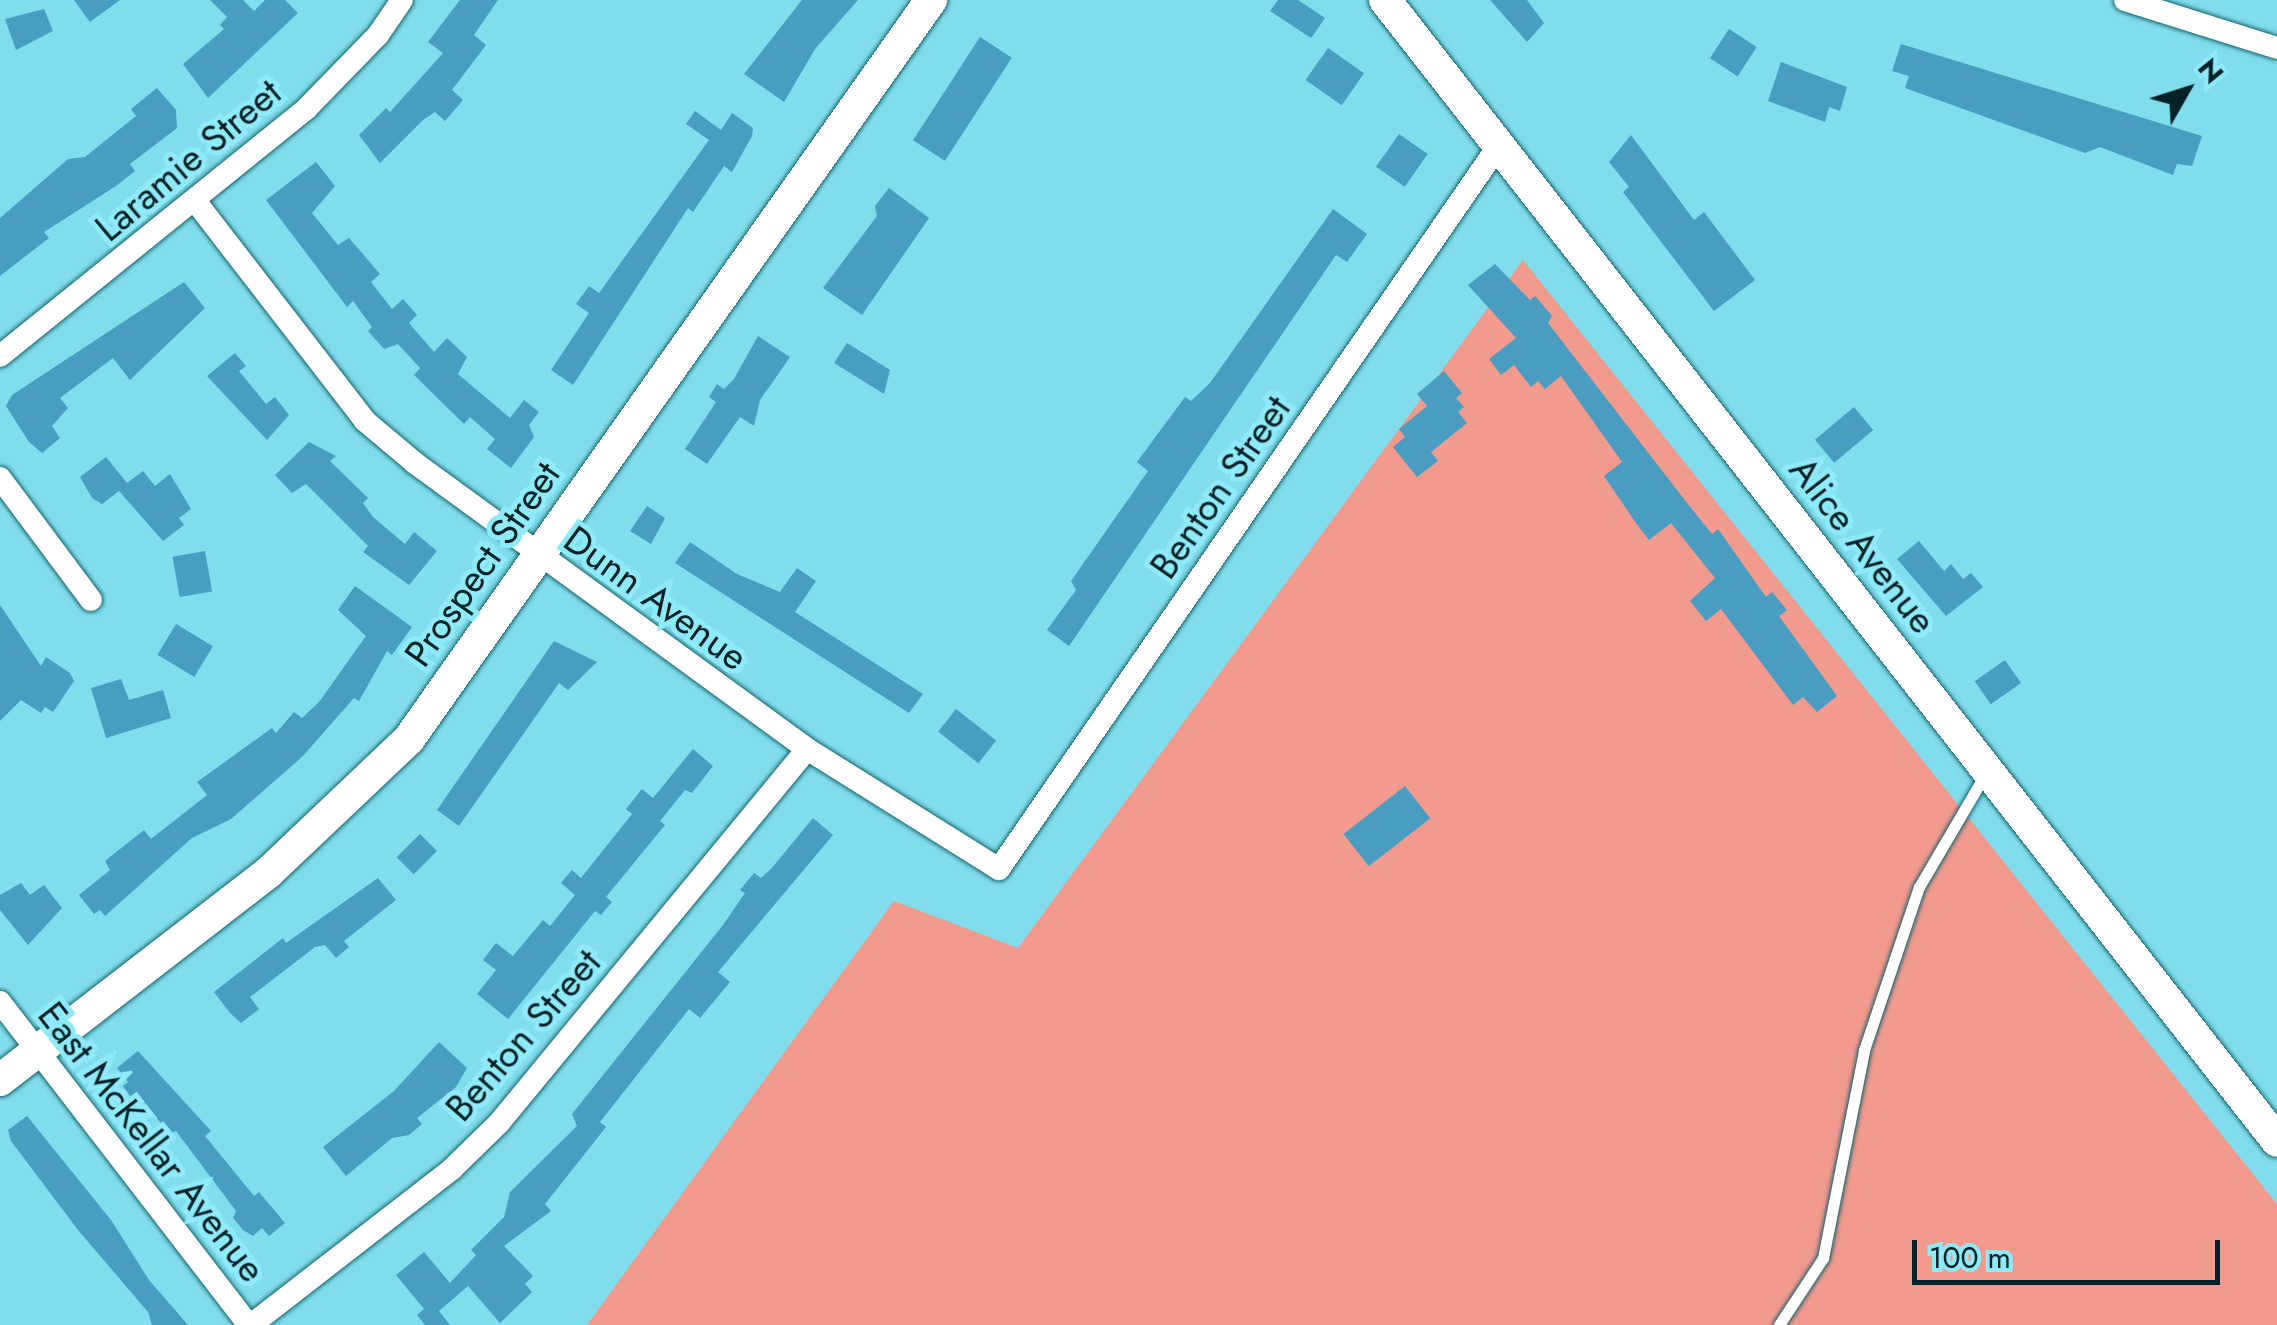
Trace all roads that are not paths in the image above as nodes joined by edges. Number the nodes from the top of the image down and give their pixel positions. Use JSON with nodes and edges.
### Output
{"nodes":[{"id":1,"x":402,"y":0,"type":"edge"},
{"id":2,"x":930,"y":0,"type":"edge"},
{"id":3,"x":1385,"y":0,"type":"edge"},
{"id":4,"x":2124,"y":0,"type":"edge"},
{"id":5,"x":2277,"y":48,"type":"edge"},
{"id":6,"x":1499,"y":145,"type":"junction"},
{"id":7,"x":196,"y":202,"type":"junction"},
{"id":8,"x":0,"y":356,"type":"edge"},
{"id":9,"x":0,"y":478,"type":"edge"},
{"id":10,"x":536,"y":555,"type":"junction"},
{"id":11,"x":91,"y":600,"type":"dead end"},
{"id":12,"x":807,"y":749,"type":"junction"},
{"id":13,"x":1988,"y":769,"type":"junction"},
{"id":14,"x":999,"y":869,"type":"joint"},
{"id":15,"x":0,"y":1002,"type":"edge"},
{"id":16,"x":38,"y":1050,"type":"junction"},
{"id":17,"x":0,"y":1080,"type":"edge"},
{"id":18,"x":2277,"y":1140,"type":"edge"},
{"id":19,"x":250,"y":1325,"type":"edge"},
{"id":20,"x":1780,"y":1325,"type":"edge"}],
"edges":[{"from":1,"to":7,"type":"street","name":"Laramie Street"},
{"from":2,"to":10,"type":"street","name":"Prospect Street"},
{"from":3,"to":6,"type":"street","name":"Alice Avenue"},
{"from":4,"to":5,"type":"street"},
{"from":6,"to":13,"type":"street","name":"Alice Avenue"},
{"from":6,"to":14,"type":"street","name":"Benton Street"},
{"from":7,"to":8,"type":"street","name":"Laramie Street"},
{"from":7,"to":10,"type":"street","name":"Dunn Avenue"},
{"from":9,"to":11,"type":"street"},
{"from":10,"to":12,"type":"street","name":"Dunn Avenue"},
{"from":10,"to":16,"type":"street","name":"Prospect Street"},
{"from":12,"to":14,"type":"street","name":"Dunn Avenue"},
{"from":12,"to":19,"type":"street","name":"Benton Street"},
{"from":13,"to":18,"type":"street","name":"Alice Avenue"},
{"from":13,"to":20,"type":"lane"},
{"from":15,"to":16,"type":"street","name":"East McKellar Avenue"},
{"from":16,"to":17,"type":"street","name":"Prospect Street"},
{"from":16,"to":19,"type":"street","name":"East McKellar Avenue"}]}
